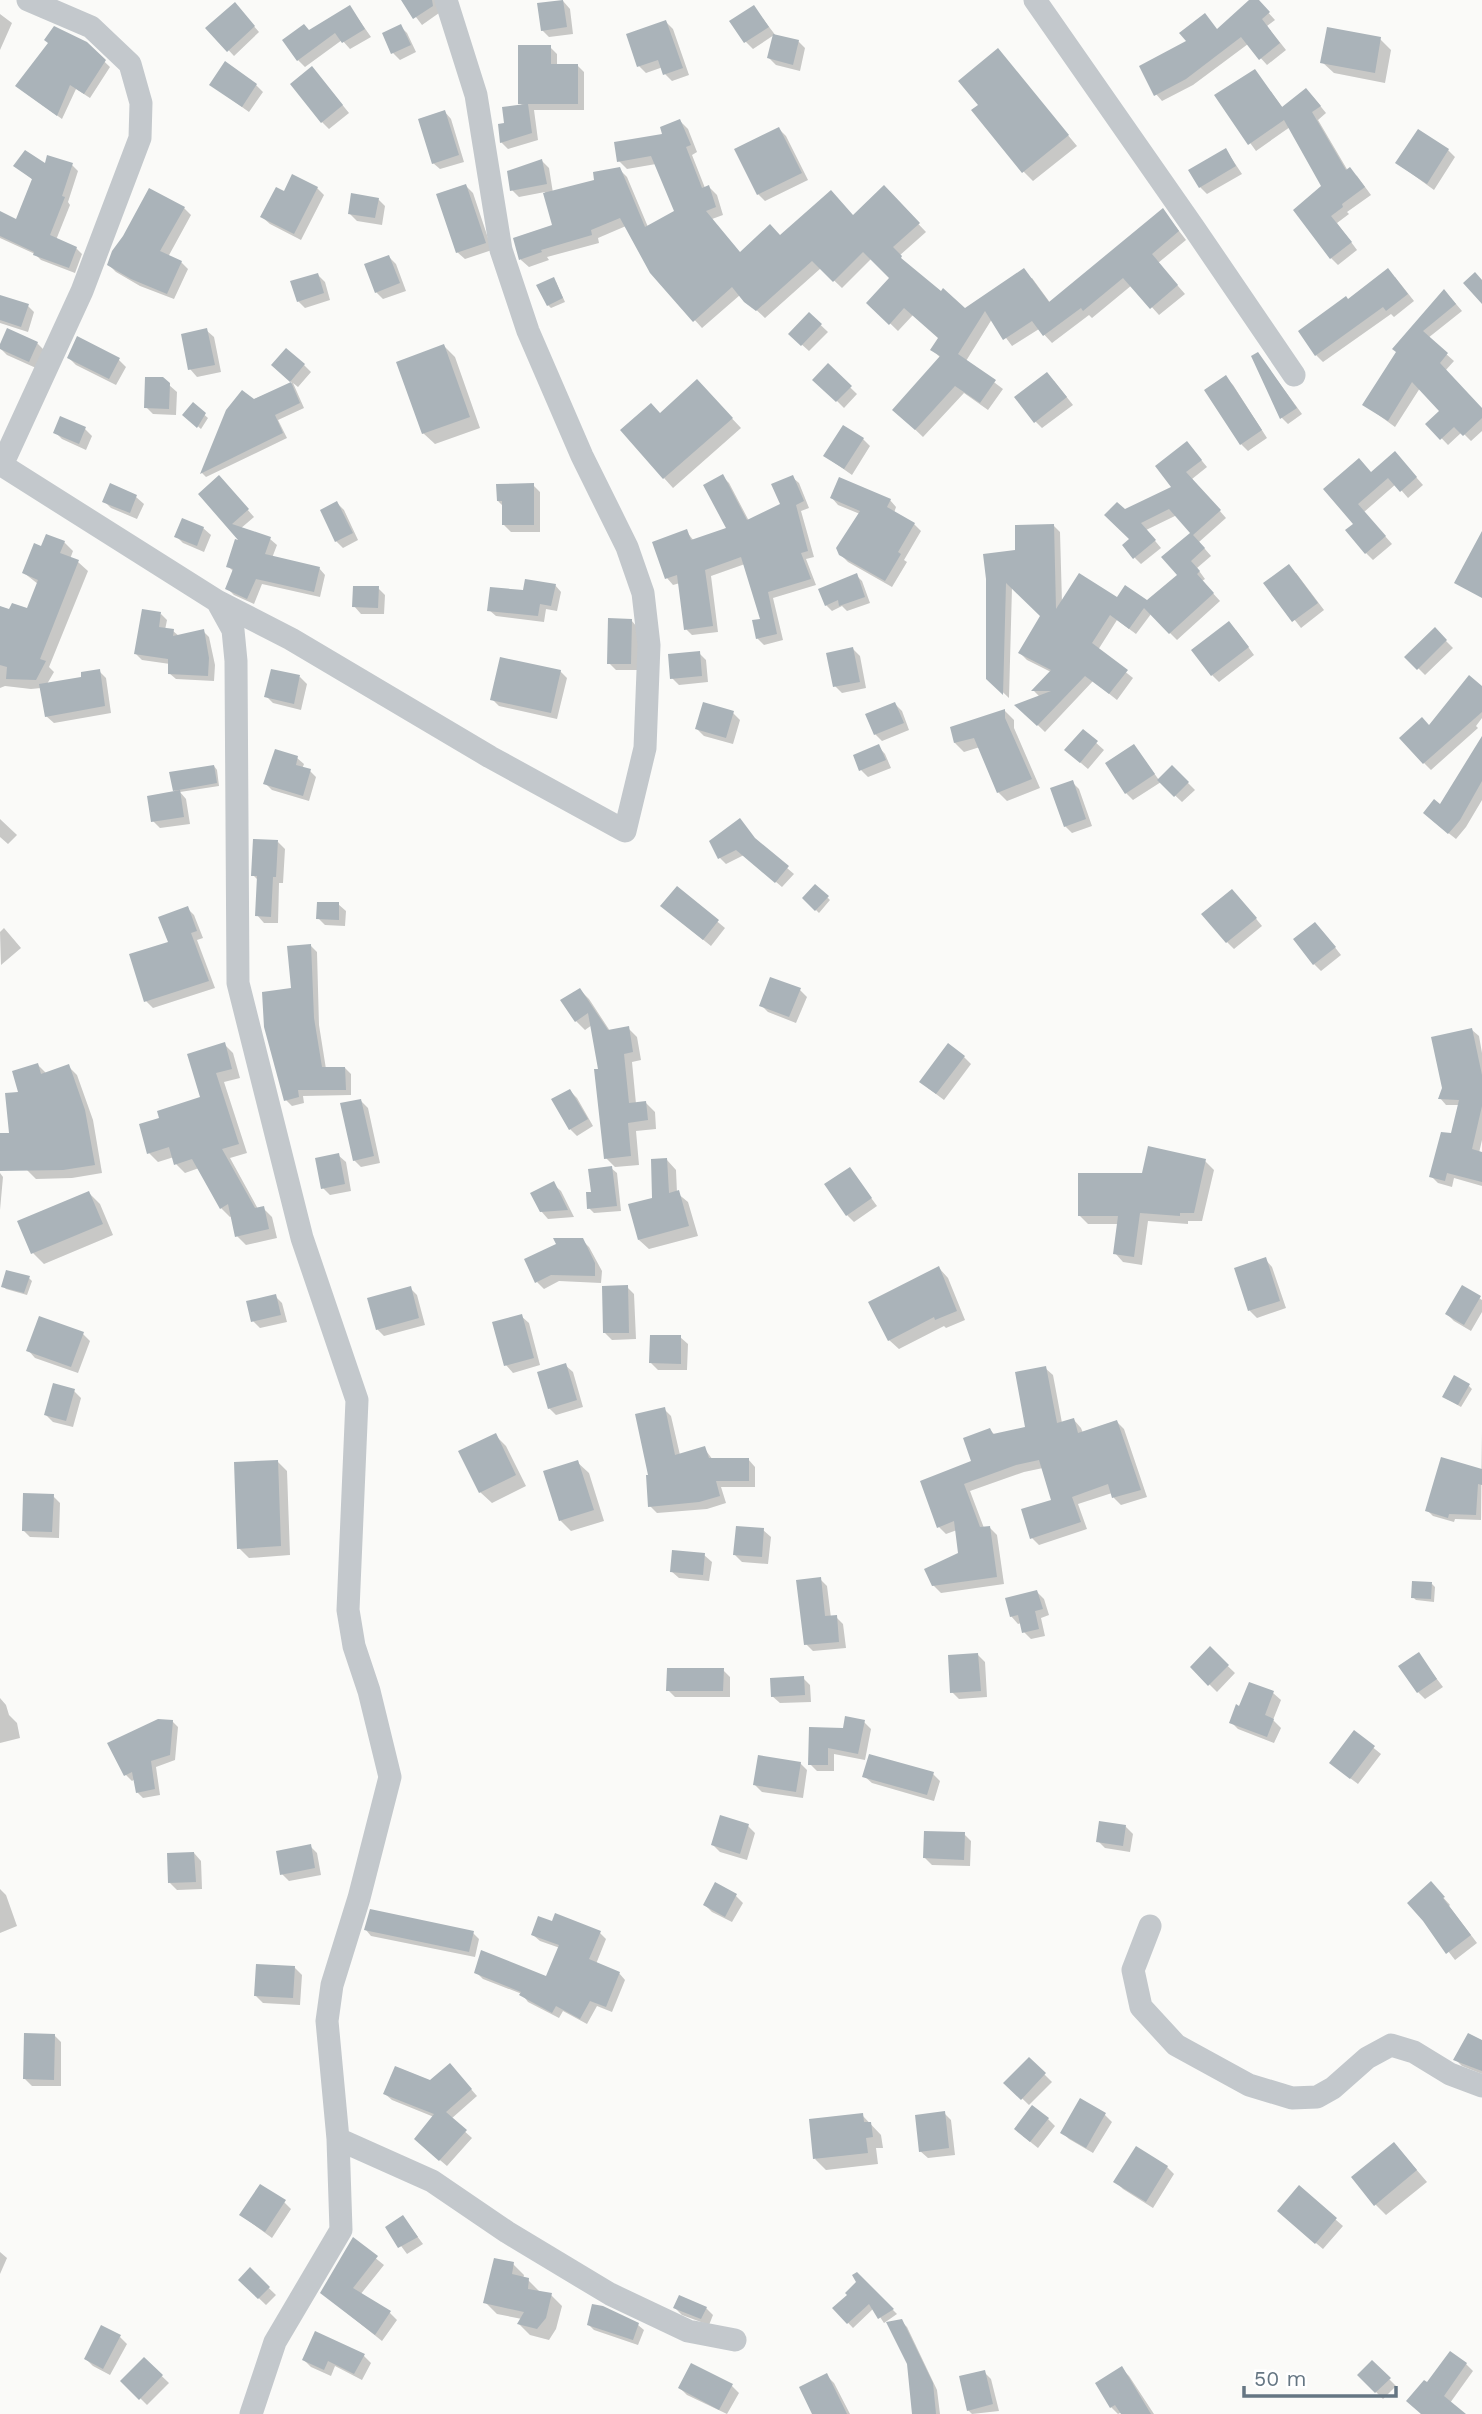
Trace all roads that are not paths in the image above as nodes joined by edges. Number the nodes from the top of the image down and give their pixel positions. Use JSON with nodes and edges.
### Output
{"nodes":[{"id":1,"x":28,"y":0,"type":"edge"},
{"id":2,"x":446,"y":0,"type":"edge"},
{"id":3,"x":1035,"y":0,"type":"edge"},
{"id":4,"x":1294,"y":375,"type":"dead end"},
{"id":5,"x":1,"y":465,"type":"edge"},
{"id":6,"x":217,"y":601,"type":"junction"},
{"id":7,"x":1150,"y":1926,"type":"dead end"},
{"id":8,"x":1482,"y":2087,"type":"edge"},
{"id":9,"x":338,"y":2139,"type":"junction"},
{"id":10,"x":735,"y":2340,"type":"dead end"},
{"id":11,"x":251,"y":2414,"type":"edge"}],
"edges":[{"from":1,"to":5,"type":"street"},
{"from":2,"to":6,"type":"street"},
{"from":3,"to":4,"type":"street"},
{"from":5,"to":6,"type":"street"},
{"from":6,"to":9,"type":"street"},
{"from":7,"to":8,"type":"street"},
{"from":9,"to":10,"type":"street"},
{"from":9,"to":11,"type":"street"}]}
